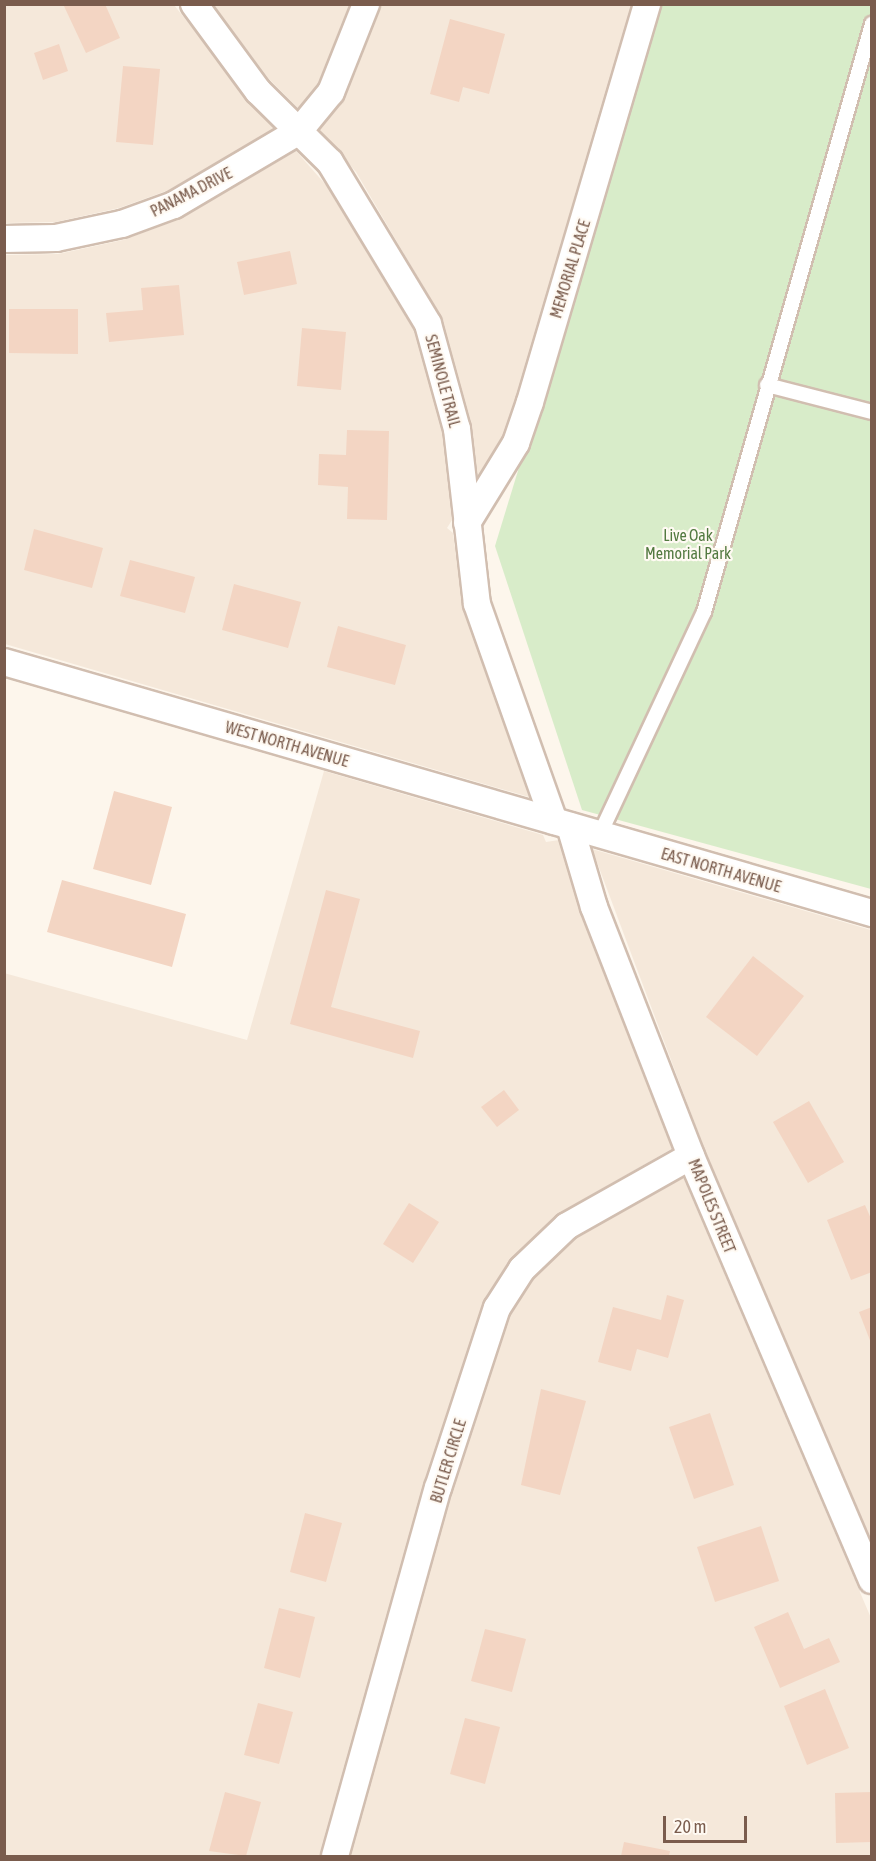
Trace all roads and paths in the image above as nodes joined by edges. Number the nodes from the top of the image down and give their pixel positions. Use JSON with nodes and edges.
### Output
{"nodes":[{"id":1,"x":194,"y":4,"type":"edge"},
{"id":2,"x":366,"y":4,"type":"edge"},
{"id":3,"x":647,"y":4,"type":"edge"},
{"id":4,"x":872,"y":24,"type":"edge"},
{"id":5,"x":299,"y":131,"type":"junction"},
{"id":6,"x":4,"y":239,"type":"edge"},
{"id":7,"x":767,"y":385,"type":"junction"},
{"id":8,"x":872,"y":412,"type":"edge"},
{"id":9,"x":467,"y":523,"type":"junction"},
{"id":10,"x":4,"y":662,"type":"edge"},
{"id":11,"x":562,"y":824,"type":"junction"},
{"id":12,"x":600,"y":834,"type":"junction"},
{"id":13,"x":872,"y":913,"type":"edge"},
{"id":14,"x":691,"y":1156,"type":"junction"},
{"id":15,"x":872,"y":1580,"type":"edge"},
{"id":16,"x":335,"y":1857,"type":"edge"}],
"edges":[{"from":1,"to":5,"type":"street","name":"SEMINOLE TRAIL"},
{"from":2,"to":5,"type":"street"},
{"from":3,"to":9,"type":"street","name":"MEMORIAL PLACE"},
{"from":4,"to":7,"type":"lane"},
{"from":5,"to":6,"type":"street","name":"PANAMA DRIVE"},
{"from":5,"to":9,"type":"street","name":"SEMINOLE TRAIL"},
{"from":7,"to":8,"type":"lane"},
{"from":7,"to":12,"type":"lane"},
{"from":9,"to":11,"type":"street","name":"SEMINOLE TRAIL"},
{"from":10,"to":11,"type":"street","name":"WEST NORTH AVENUE"},
{"from":11,"to":12,"type":"street","name":"EAST NORTH AVENUE"},
{"from":11,"to":14,"type":"street","name":"MAPOLES STREET"},
{"from":12,"to":13,"type":"street","name":"EAST NORTH AVENUE"},
{"from":14,"to":15,"type":"street","name":"MAPOLES STREET"},
{"from":14,"to":16,"type":"street","name":"BUTLER CIRCLE"}]}
